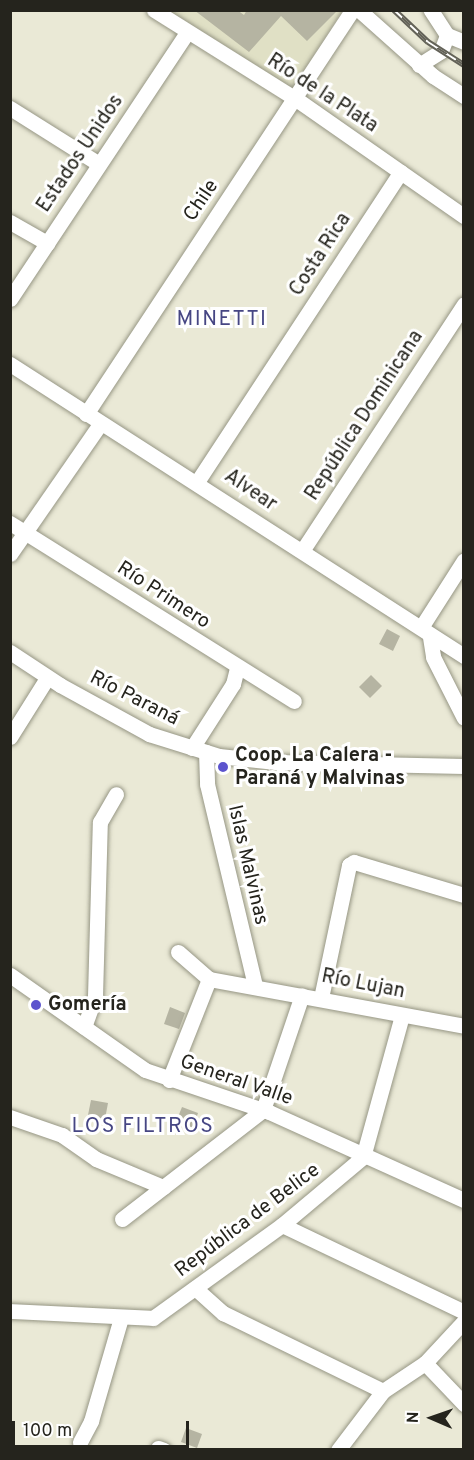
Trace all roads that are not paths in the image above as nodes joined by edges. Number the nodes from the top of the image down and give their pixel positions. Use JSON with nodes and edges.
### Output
{"nodes":[{"id":1,"x":154,"y":10,"type":"edge"},
{"id":2,"x":352,"y":10,"type":"edge"},
{"id":3,"x":359,"y":10,"type":"edge"},
{"id":4,"x":431,"y":10,"type":"edge"},
{"id":5,"x":187,"y":33,"type":"junction"},
{"id":6,"x":447,"y":35,"type":"junction"},
{"id":7,"x":464,"y":42,"type":"edge"},
{"id":8,"x":419,"y":65,"type":"junction"},
{"id":9,"x":464,"y":96,"type":"edge"},
{"id":10,"x":296,"y":99,"type":"junction"},
{"id":11,"x":10,"y":108,"type":"edge"},
{"id":12,"x":99,"y":164,"type":"junction"},
{"id":13,"x":401,"y":172,"type":"junction"},
{"id":14,"x":464,"y":216,"type":"edge"},
{"id":15,"x":10,"y":222,"type":"edge"},
{"id":16,"x":47,"y":243,"type":"junction"},
{"id":17,"x":10,"y":299,"type":"edge"},
{"id":18,"x":464,"y":304,"type":"edge"},
{"id":19,"x":10,"y":363,"type":"edge"},
{"id":20,"x":86,"y":414,"type":"junction"},
{"id":21,"x":100,"y":424,"type":"junction"},
{"id":22,"x":197,"y":482,"type":"junction"},
{"id":23,"x":10,"y":523,"type":"edge"},
{"id":24,"x":24,"y":533,"type":"junction"},
{"id":25,"x":302,"y":551,"type":"junction"},
{"id":26,"x":10,"y":554,"type":"edge"},
{"id":27,"x":464,"y":560,"type":"edge"},
{"id":28,"x":426,"y":631,"type":"junction"},
{"id":29,"x":10,"y":652,"type":"edge"},
{"id":30,"x":464,"y":656,"type":"edge"},
{"id":31,"x":237,"y":668,"type":"junction"},
{"id":32,"x":47,"y":678,"type":"junction"},
{"id":33,"x":294,"y":701,"type":"dead end"},
{"id":34,"x":464,"y":718,"type":"edge"},
{"id":35,"x":10,"y":737,"type":"edge"},
{"id":36,"x":199,"y":750,"type":"junction"},
{"id":37,"x":464,"y":766,"type":"edge"},
{"id":38,"x":116,"y":794,"type":"dead end"},
{"id":39,"x":464,"y":894,"type":"edge"},
{"id":40,"x":178,"y":952,"type":"dead end"},
{"id":41,"x":10,"y":975,"type":"edge"},
{"id":42,"x":211,"y":979,"type":"junction"},
{"id":43,"x":255,"y":986,"type":"junction"},
{"id":44,"x":302,"y":995,"type":"junction"},
{"id":45,"x":321,"y":998,"type":"junction"},
{"id":46,"x":402,"y":1015,"type":"junction"},
{"id":47,"x":464,"y":1026,"type":"edge"},
{"id":48,"x":84,"y":1027,"type":"junction"},
{"id":49,"x":169,"y":1080,"type":"junction"},
{"id":50,"x":263,"y":1110,"type":"junction"},
{"id":51,"x":10,"y":1117,"type":"edge"},
{"id":52,"x":363,"y":1157,"type":"junction"},
{"id":53,"x":164,"y":1187,"type":"junction"},
{"id":54,"x":463,"y":1199,"type":"edge"},
{"id":55,"x":122,"y":1219,"type":"dead end"},
{"id":56,"x":282,"y":1225,"type":"junction"},
{"id":57,"x":195,"y":1288,"type":"junction"},
{"id":58,"x":10,"y":1311,"type":"edge"},
{"id":59,"x":464,"y":1312,"type":"edge"},
{"id":60,"x":121,"y":1318,"type":"junction"},
{"id":61,"x":464,"y":1321,"type":"edge"},
{"id":62,"x":425,"y":1364,"type":"junction"},
{"id":63,"x":383,"y":1391,"type":"junction"},
{"id":64,"x":464,"y":1404,"type":"edge"},
{"id":65,"x":80,"y":1442,"type":"dead end"},
{"id":66,"x":338,"y":1449,"type":"edge"}],
"edges":[{"from":1,"to":5,"type":"street","name":"Río de la Plata"},
{"from":2,"to":10,"type":"street","name":"Chile"},
{"from":3,"to":8,"type":"street"},
{"from":4,"to":6,"type":"street"},
{"from":5,"to":10,"type":"street","name":"Río de la Plata"},
{"from":5,"to":12,"type":"street","name":"Estados Unidos"},
{"from":6,"to":7,"type":"street"},
{"from":6,"to":8,"type":"street"},
{"from":8,"to":9,"type":"street"},
{"from":10,"to":13,"type":"street","name":"Río de la Plata"},
{"from":10,"to":20,"type":"street","name":"Chile"},
{"from":11,"to":12,"type":"street"},
{"from":12,"to":16,"type":"street","name":"Estados Unidos"},
{"from":13,"to":14,"type":"street","name":"Río de la Plata"},
{"from":13,"to":22,"type":"street","name":"Costa Rica"},
{"from":15,"to":16,"type":"street"},
{"from":16,"to":17,"type":"street","name":"Estados Unidos"},
{"from":18,"to":25,"type":"street","name":"República Dominicana"},
{"from":19,"to":20,"type":"street","name":"Alvear"},
{"from":20,"to":21,"type":"street","name":"Alvear"},
{"from":21,"to":22,"type":"street","name":"Alvear"},
{"from":21,"to":24,"type":"street"},
{"from":22,"to":25,"type":"street","name":"Alvear"},
{"from":23,"to":24,"type":"street","name":"Río Primero"},
{"from":24,"to":26,"type":"street"},
{"from":24,"to":31,"type":"street","name":"Río Primero"},
{"from":25,"to":28,"type":"street","name":"Alvear"},
{"from":27,"to":28,"type":"street"},
{"from":28,"to":30,"type":"street","name":"Alvear"},
{"from":28,"to":34,"type":"street"},
{"from":29,"to":32,"type":"street","name":"Río Paraná"},
{"from":31,"to":33,"type":"street","name":"Río Primero"},
{"from":31,"to":36,"type":"street"},
{"from":32,"to":35,"type":"street"},
{"from":32,"to":36,"type":"street","name":"Río Paraná"},
{"from":36,"to":37,"type":"street","name":"Río Paraná"},
{"from":36,"to":43,"type":"street","name":"Islas Malvinas"},
{"from":38,"to":48,"type":"street"},
{"from":39,"to":45,"type":"street"},
{"from":40,"to":42,"type":"street"},
{"from":41,"to":48,"type":"street","name":"General Valle"},
{"from":42,"to":43,"type":"street","name":"Río Lujan"},
{"from":42,"to":49,"type":"street"},
{"from":43,"to":44,"type":"street","name":"Río Lujan"},
{"from":44,"to":45,"type":"street","name":"Río Lujan"},
{"from":44,"to":50,"type":"street"},
{"from":45,"to":46,"type":"street","name":"Río Lujan"},
{"from":46,"to":47,"type":"street","name":"Río Lujan"},
{"from":46,"to":52,"type":"street"},
{"from":48,"to":49,"type":"street","name":"General Valle"},
{"from":49,"to":50,"type":"street","name":"General Valle"},
{"from":50,"to":52,"type":"street","name":"General Valle"},
{"from":50,"to":53,"type":"street"},
{"from":51,"to":53,"type":"street"},
{"from":52,"to":54,"type":"street","name":"General Valle"},
{"from":52,"to":56,"type":"street","name":"República de Belice"},
{"from":53,"to":55,"type":"street"},
{"from":56,"to":57,"type":"street","name":"República de Belice"},
{"from":56,"to":59,"type":"street"},
{"from":57,"to":60,"type":"street","name":"República de Belice"},
{"from":57,"to":63,"type":"street"},
{"from":58,"to":60,"type":"street","name":"República de Belice"},
{"from":60,"to":65,"type":"street"},
{"from":61,"to":62,"type":"street"},
{"from":62,"to":63,"type":"street"},
{"from":62,"to":64,"type":"street"},
{"from":63,"to":66,"type":"street"}]}
